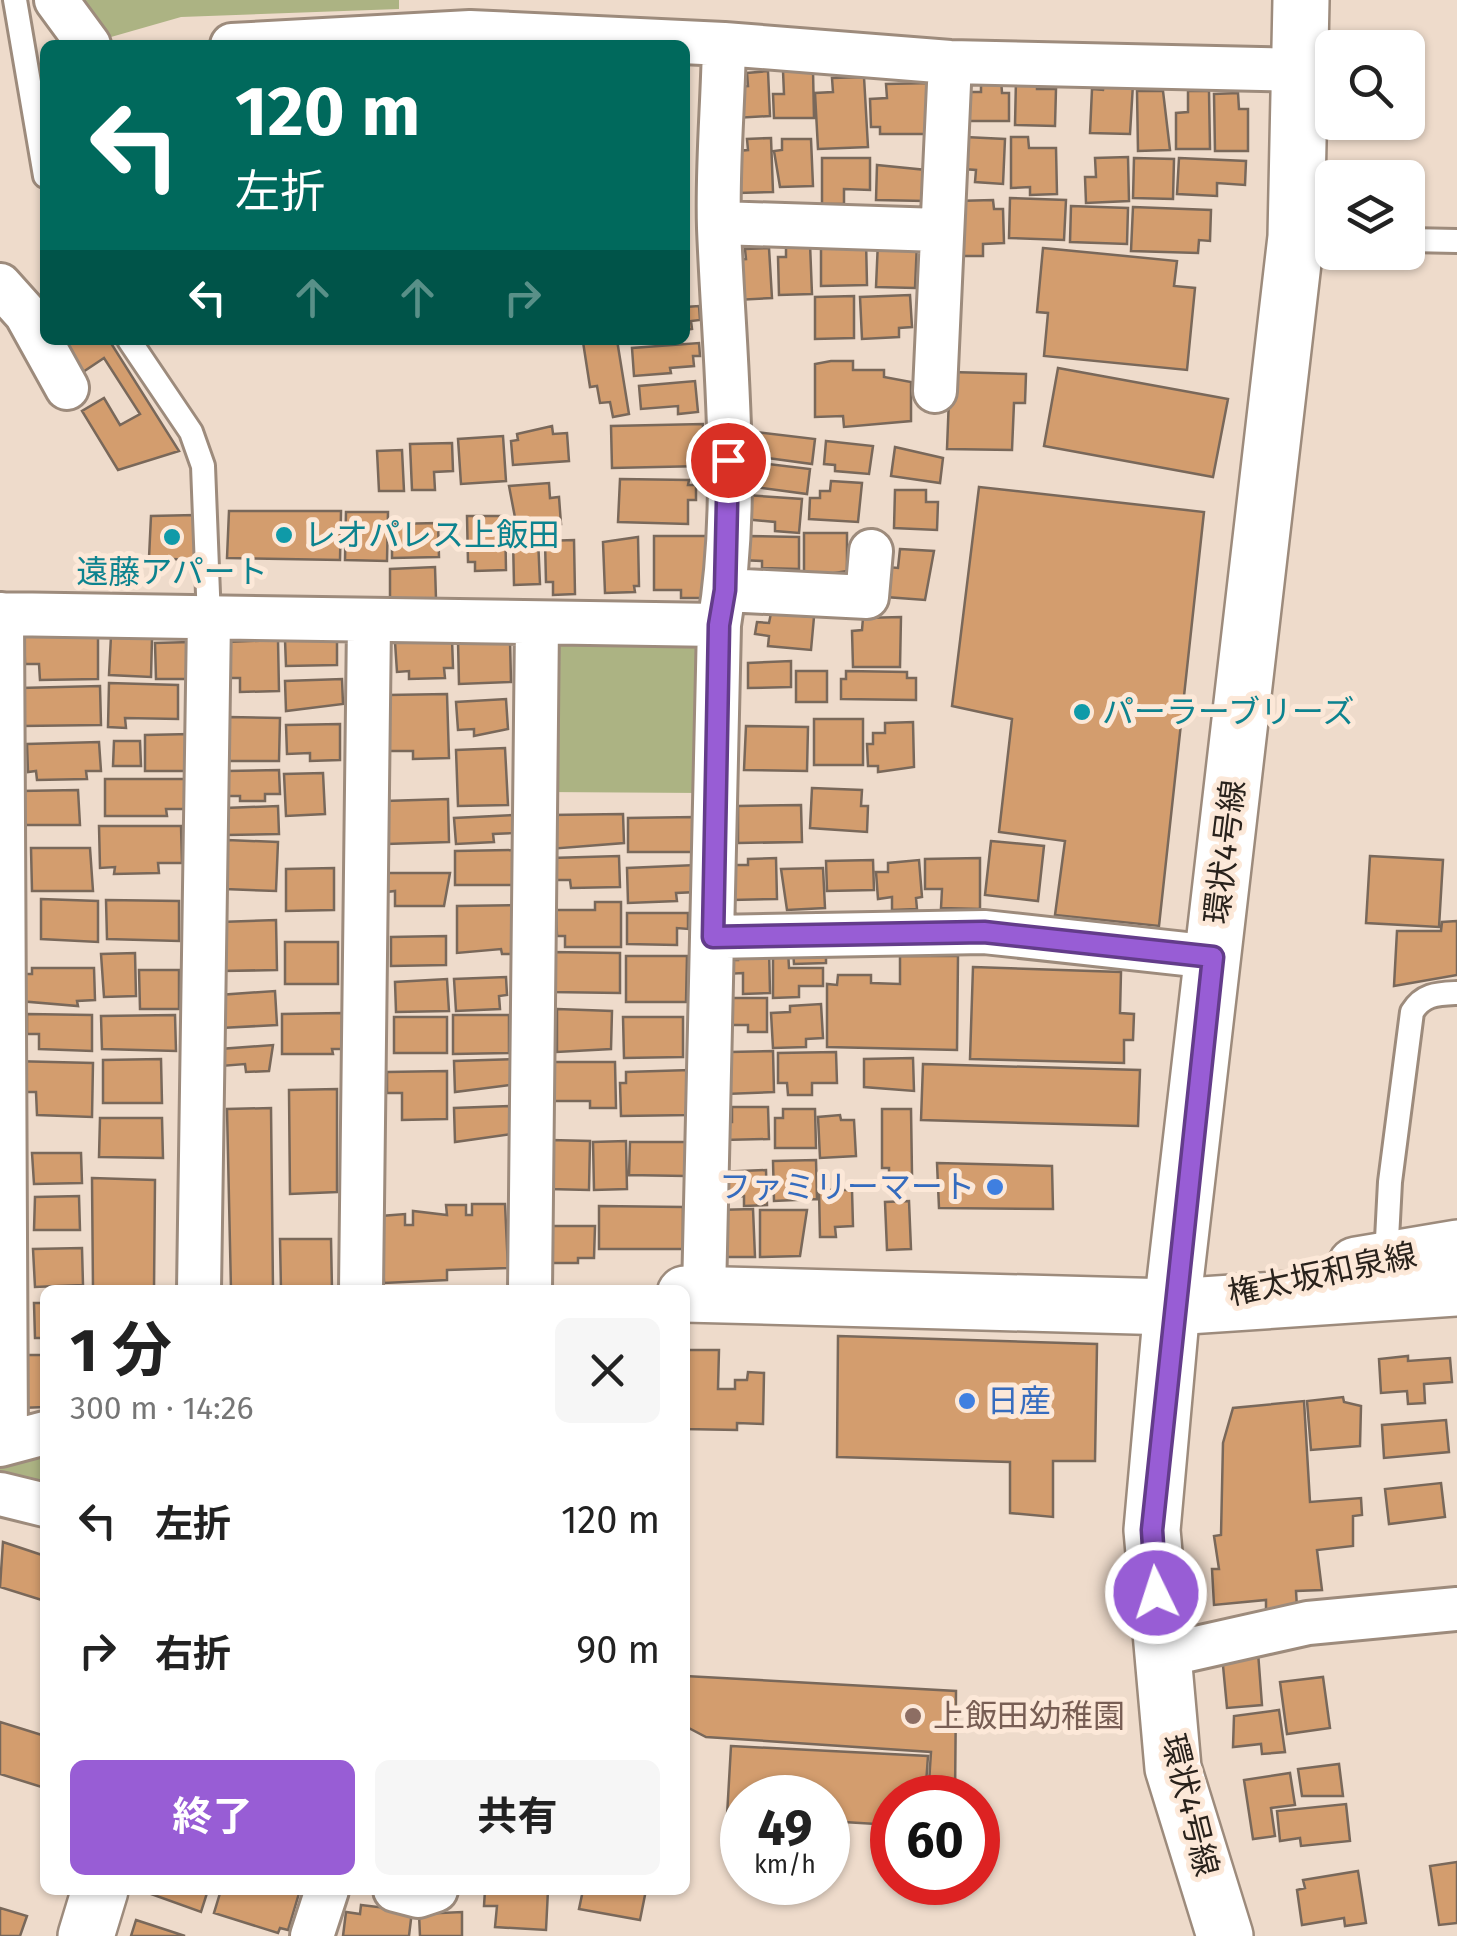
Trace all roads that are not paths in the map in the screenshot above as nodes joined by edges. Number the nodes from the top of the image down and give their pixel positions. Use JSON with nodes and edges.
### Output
{"nodes":[{"id":1,"x":14,"y":0,"type":"edge"},
{"id":2,"x":56,"y":0,"type":"edge"},
{"id":3,"x":1301,"y":0,"type":"edge"},
{"id":4,"x":84,"y":40,"type":"edge"},
{"id":5,"x":324,"y":40,"type":"edge"},
{"id":6,"x":639,"y":40,"type":"edge"},
{"id":7,"x":690,"y":42,"type":"edge"},
{"id":8,"x":724,"y":44,"type":"junction"},
{"id":9,"x":950,"y":62,"type":"junction"},
{"id":10,"x":1302,"y":70,"type":"junction"},
{"id":11,"x":40,"y":148,"type":"edge"},
{"id":12,"x":719,"y":222,"type":"junction"},
{"id":13,"x":940,"y":230,"type":"junction"},
{"id":14,"x":1425,"y":240,"type":"edge"},
{"id":15,"x":1457,"y":241,"type":"edge"},
{"id":16,"x":0,"y":285,"type":"edge"},
{"id":17,"x":40,"y":339,"type":"edge"},
{"id":18,"x":43,"y":345,"type":"edge"},
{"id":19,"x":132,"y":345,"type":"edge"},
{"id":20,"x":67,"y":388,"type":"dead end"},
{"id":21,"x":935,"y":391,"type":"dead end"},
{"id":22,"x":871,"y":551,"type":"dead end"},
{"id":23,"x":722,"y":608,"type":"junction"},
{"id":24,"x":1,"y":614,"type":"edge"},
{"id":25,"x":209,"y":619,"type":"junction"},
{"id":26,"x":369,"y":622,"type":"junction"},
{"id":27,"x":537,"y":624,"type":"junction"},
{"id":28,"x":713,"y":937,"type":"junction"},
{"id":29,"x":1213,"y":957,"type":"junction"},
{"id":30,"x":1457,"y":993,"type":"edge"},
{"id":31,"x":2,"y":1055,"type":"edge"},
{"id":32,"x":1457,"y":1248,"type":"edge"},
{"id":33,"x":1386,"y":1258,"type":"junction"},
{"id":34,"x":199,"y":1285,"type":"edge"},
{"id":35,"x":362,"y":1285,"type":"edge"},
{"id":36,"x":530,"y":1285,"type":"edge"},
{"id":37,"x":1457,"y":1288,"type":"edge"},
{"id":38,"x":694,"y":1294,"type":"edge"},
{"id":39,"x":1172,"y":1307,"type":"junction"},
{"id":40,"x":17,"y":1440,"type":"edge"},
{"id":41,"x":0,"y":1494,"type":"edge"},
{"id":42,"x":40,"y":1504,"type":"edge"},
{"id":43,"x":1457,"y":1609,"type":"edge"},
{"id":44,"x":1161,"y":1656,"type":"junction"},
{"id":45,"x":98,"y":1895,"type":"edge"},
{"id":46,"x":325,"y":1895,"type":"edge"},
{"id":47,"x":86,"y":1936,"type":"edge"},
{"id":48,"x":312,"y":1936,"type":"edge"},
{"id":49,"x":1225,"y":1936,"type":"edge"}],
"edges":[{"from":1,"to":11,"type":"lane"},
{"from":2,"to":4,"type":"street"},
{"from":3,"to":10,"type":"main road","name":"環状4号線"},
{"from":5,"to":6,"type":"street"},
{"from":7,"to":8,"type":"street"},
{"from":8,"to":9,"type":"street"},
{"from":8,"to":12,"type":"street"},
{"from":9,"to":10,"type":"street"},
{"from":9,"to":13,"type":"street"},
{"from":10,"to":29,"type":"main road","name":"環状4号線"},
{"from":12,"to":13,"type":"street"},
{"from":12,"to":23,"type":"street"},
{"from":13,"to":21,"type":"street"},
{"from":14,"to":15,"type":"lane"},
{"from":16,"to":17,"type":"street"},
{"from":18,"to":20,"type":"street"},
{"from":19,"to":25,"type":"lane"},
{"from":22,"to":23,"type":"street"},
{"from":23,"to":27,"type":"street"},
{"from":23,"to":28,"type":"street"},
{"from":24,"to":25,"type":"street"},
{"from":24,"to":31,"type":"street"},
{"from":25,"to":26,"type":"street"},
{"from":25,"to":34,"type":"street"},
{"from":26,"to":27,"type":"street"},
{"from":26,"to":35,"type":"street"},
{"from":27,"to":36,"type":"street"},
{"from":28,"to":29,"type":"street"},
{"from":28,"to":38,"type":"street"},
{"from":29,"to":39,"type":"main road","name":"環状4号線"},
{"from":30,"to":33,"type":"lane"},
{"from":31,"to":40,"type":"street"},
{"from":32,"to":33,"type":"main road","name":"権太坂和泉線"},
{"from":33,"to":39,"type":"main road","name":"権太坂和泉線"},
{"from":37,"to":39,"type":"main road","name":"権太坂和泉線"},
{"from":38,"to":39,"type":"main road"},
{"from":39,"to":44,"type":"main road","name":"環状4号線"},
{"from":41,"to":42,"type":"street"},
{"from":43,"to":44,"type":"street"},
{"from":44,"to":49,"type":"main road","name":"環状4号線"},
{"from":45,"to":47,"type":"main road"},
{"from":46,"to":48,"type":"street"}]}
